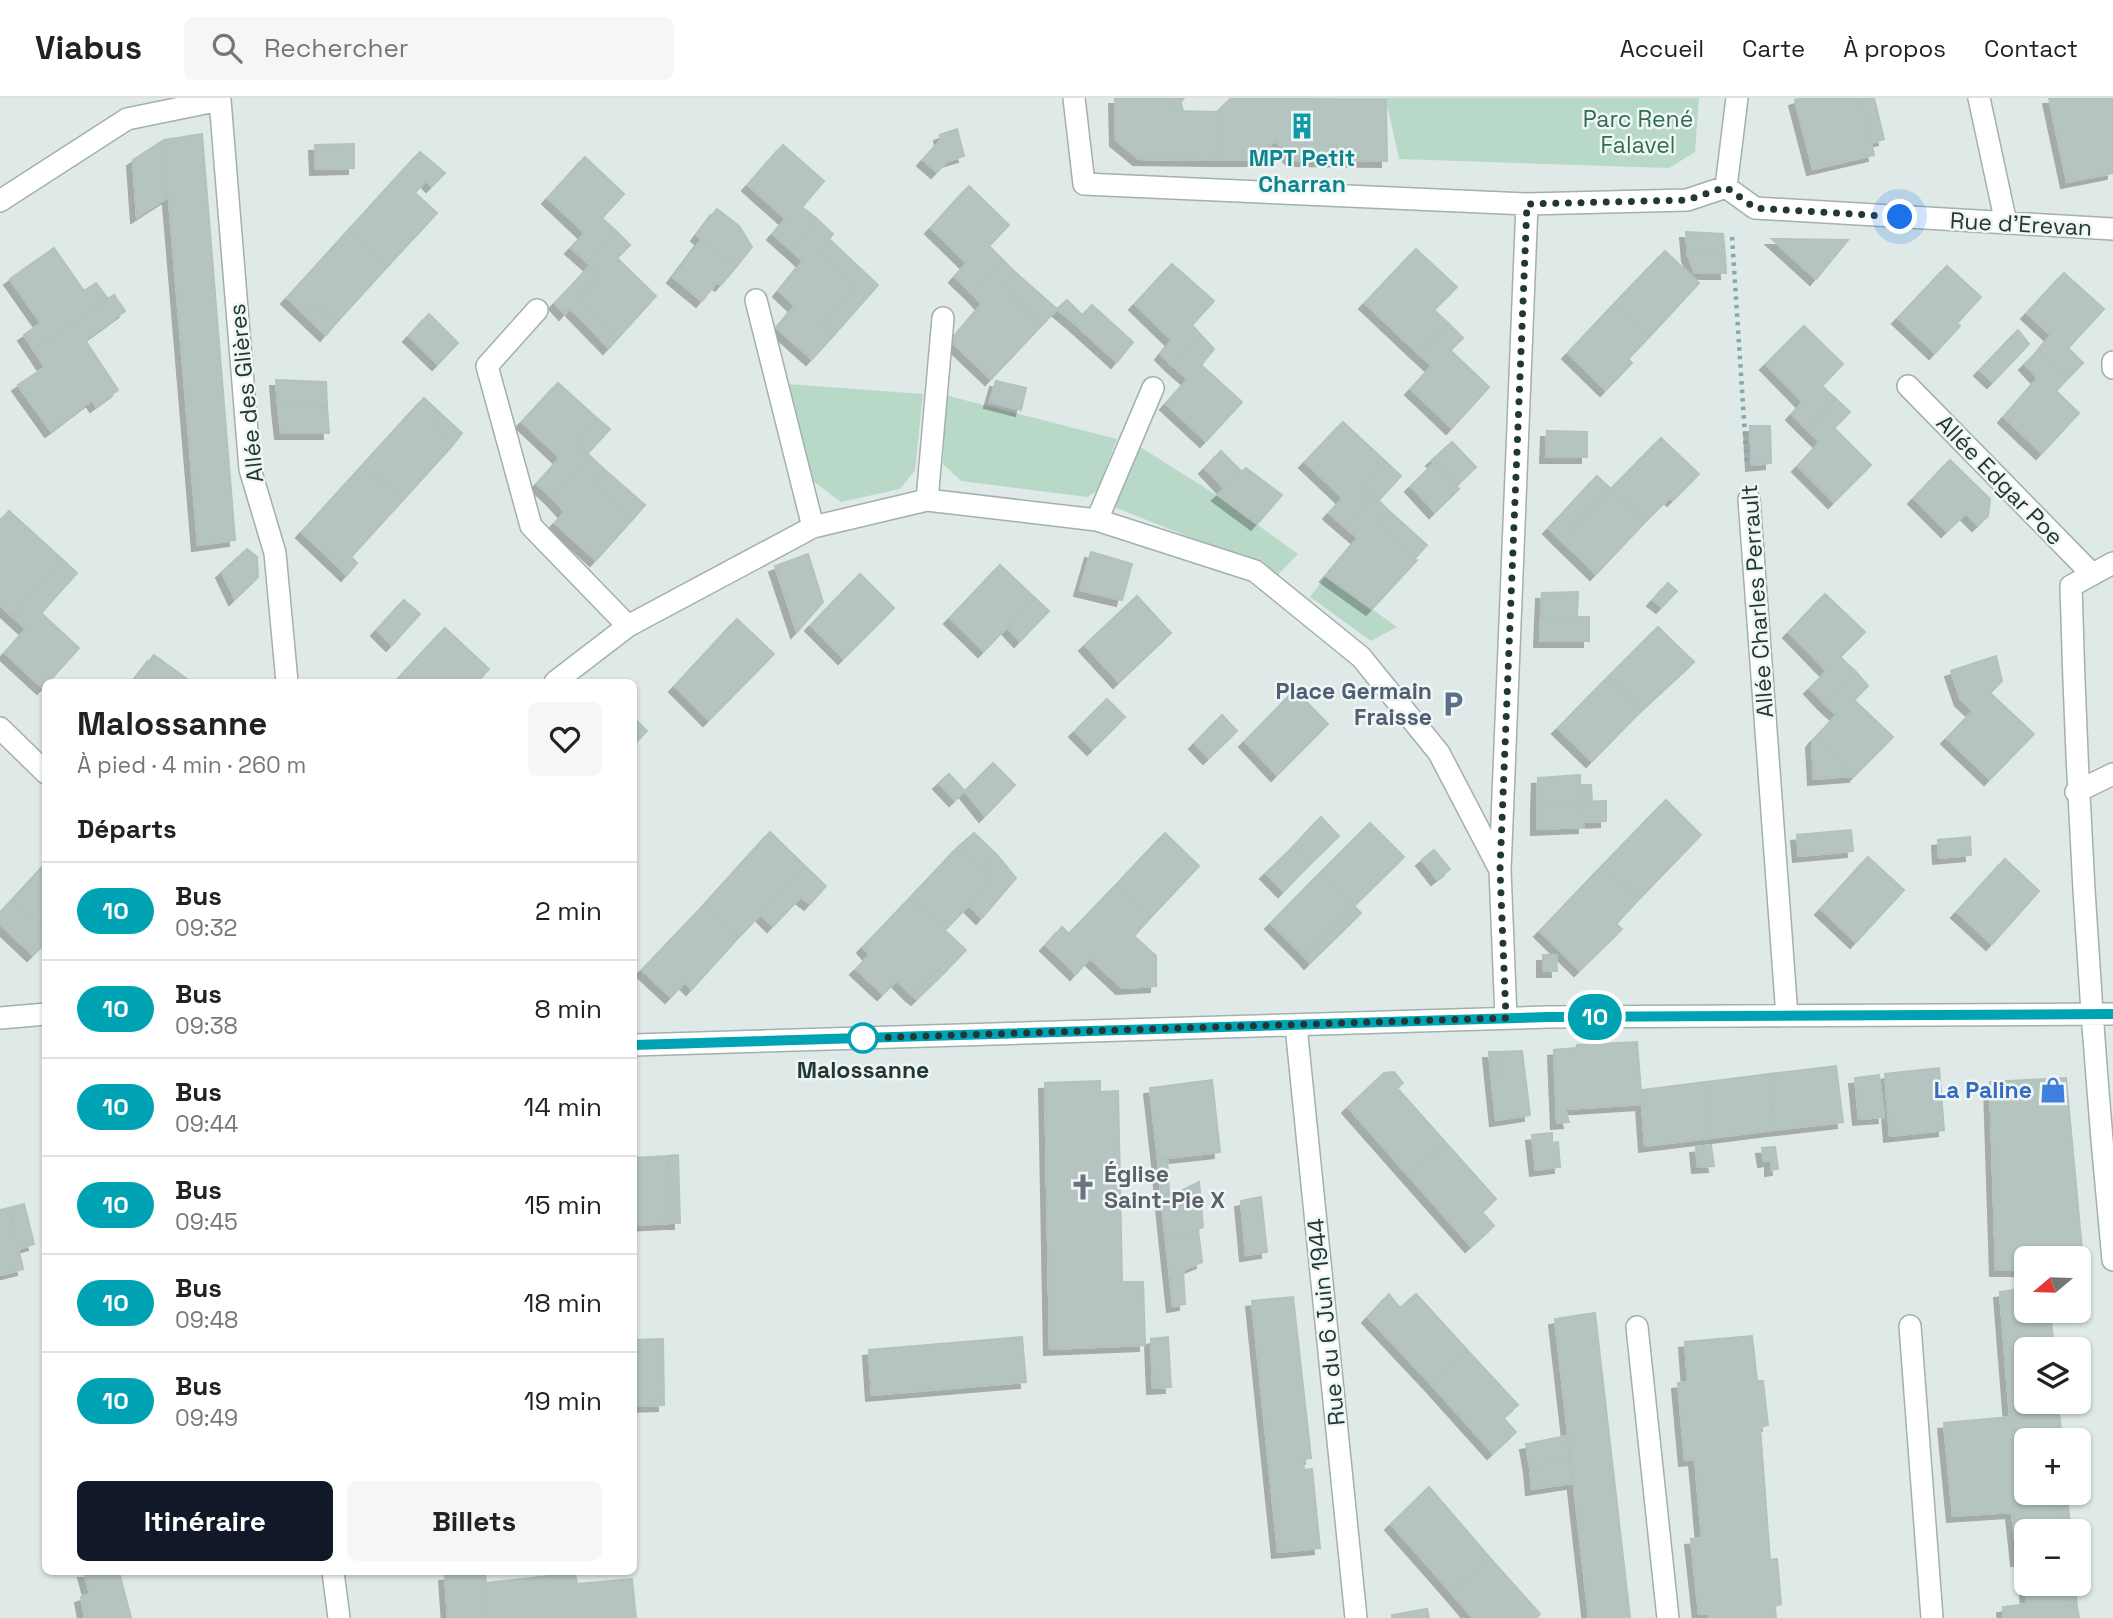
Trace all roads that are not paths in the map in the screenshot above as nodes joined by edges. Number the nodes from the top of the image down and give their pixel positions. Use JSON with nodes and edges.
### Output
{"nodes":[{"id":1,"x":1074,"y":98,"type":"edge"},
{"id":2,"x":1737,"y":98,"type":"edge"},
{"id":3,"x":1979,"y":98,"type":"edge"},
{"id":4,"x":1726,"y":187,"type":"junction"},
{"id":5,"x":0,"y":201,"type":"edge"},
{"id":6,"x":1527,"y":204,"type":"junction"},
{"id":7,"x":2006,"y":223,"type":"junction"},
{"id":8,"x":2113,"y":229,"type":"edge"},
{"id":9,"x":755,"y":300,"type":"dead end"},
{"id":10,"x":537,"y":310,"type":"dead end"},
{"id":11,"x":943,"y":318,"type":"dead end"},
{"id":12,"x":2113,"y":362,"type":"edge"},
{"id":13,"x":2113,"y":368,"type":"edge"},
{"id":14,"x":1908,"y":386,"type":"dead end"},
{"id":15,"x":1153,"y":388,"type":"dead end"},
{"id":16,"x":1749,"y":499,"type":"road end"},
{"id":17,"x":928,"y":500,"type":"junction"},
{"id":18,"x":1097,"y":520,"type":"junction"},
{"id":19,"x":813,"y":527,"type":"junction"},
{"id":20,"x":2113,"y":563,"type":"edge"},
{"id":21,"x":2092,"y":574,"type":"junction"},
{"id":22,"x":628,"y":625,"type":"junction"},
{"id":23,"x":287,"y":679,"type":"edge"},
{"id":24,"x":559,"y":679,"type":"edge"},
{"id":25,"x":0,"y":728,"type":"edge"},
{"id":26,"x":42,"y":769,"type":"edge"},
{"id":27,"x":2113,"y":774,"type":"edge"},
{"id":28,"x":2076,"y":792,"type":"junction"},
{"id":29,"x":1500,"y":870,"type":"junction"},
{"id":30,"x":42,"y":1014,"type":"edge"},
{"id":31,"x":2113,"y":1014,"type":"edge"},
{"id":32,"x":2090,"y":1015,"type":"junction"},
{"id":33,"x":1787,"y":1016,"type":"junction"},
{"id":34,"x":0,"y":1018,"type":"edge"},
{"id":35,"x":1506,"y":1018,"type":"junction"},
{"id":36,"x":1296,"y":1026,"type":"junction"},
{"id":37,"x":637,"y":1045,"type":"edge"},
{"id":38,"x":2113,"y":1260,"type":"edge"},
{"id":39,"x":1910,"y":1325,"type":"dead end"},
{"id":40,"x":1637,"y":1327,"type":"dead end"},
{"id":41,"x":333,"y":1575,"type":"edge"},
{"id":42,"x":339,"y":1618,"type":"edge"},
{"id":43,"x":1356,"y":1618,"type":"edge"},
{"id":44,"x":1668,"y":1618,"type":"edge"},
{"id":45,"x":1933,"y":1618,"type":"edge"}],
"edges":[{"from":1,"to":6,"type":"street"},
{"from":2,"to":4,"type":"street"},
{"from":3,"to":7,"type":"street"},
{"from":4,"to":6,"type":"street"},
{"from":4,"to":7,"type":"street","name":"Rue d'Erevan"},
{"from":5,"to":23,"type":"street","name":"Allée des Glières"},
{"from":6,"to":29,"type":"street"},
{"from":7,"to":8,"type":"street","name":"Rue d'Erevan"},
{"from":9,"to":19,"type":"street"},
{"from":10,"to":22,"type":"street"},
{"from":11,"to":17,"type":"street"},
{"from":12,"to":13,"type":"street"},
{"from":14,"to":21,"type":"street","name":"Allée Edgar Poe"},
{"from":15,"to":18,"type":"street"},
{"from":16,"to":33,"type":"street","name":"Allée Charles Perrault"},
{"from":17,"to":18,"type":"street"},
{"from":17,"to":19,"type":"street"},
{"from":18,"to":29,"type":"street"},
{"from":19,"to":22,"type":"street"},
{"from":20,"to":21,"type":"street"},
{"from":21,"to":28,"type":"street"},
{"from":22,"to":24,"type":"street"},
{"from":25,"to":26,"type":"street"},
{"from":27,"to":28,"type":"street"},
{"from":28,"to":32,"type":"street"},
{"from":29,"to":35,"type":"street"},
{"from":30,"to":34,"type":"street"},
{"from":31,"to":32,"type":"street"},
{"from":32,"to":33,"type":"street"},
{"from":32,"to":38,"type":"street"},
{"from":33,"to":35,"type":"street"},
{"from":35,"to":36,"type":"street"},
{"from":36,"to":37,"type":"street"},
{"from":36,"to":43,"type":"street","name":"Rue du 6 Juin 1944"},
{"from":39,"to":45,"type":"street"},
{"from":40,"to":44,"type":"street"},
{"from":41,"to":42,"type":"street"}]}
